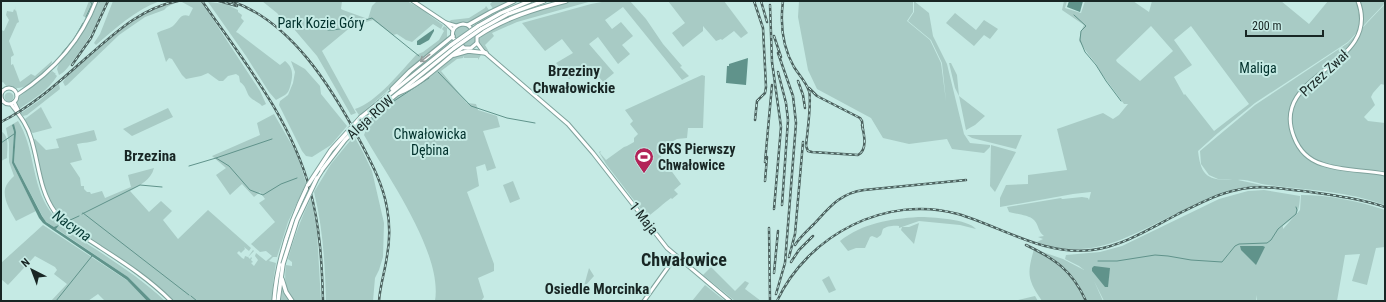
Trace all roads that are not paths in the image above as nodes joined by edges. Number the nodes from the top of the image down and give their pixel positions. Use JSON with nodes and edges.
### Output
{"nodes":[{"id":1,"x":96,"y":1,"type":"edge"},
{"id":2,"x":413,"y":1,"type":"edge"},
{"id":3,"x":514,"y":1,"type":"edge"},
{"id":4,"x":530,"y":1,"type":"edge"},
{"id":5,"x":544,"y":1,"type":"edge"},
{"id":6,"x":566,"y":1,"type":"edge"},
{"id":7,"x":1358,"y":1,"type":"edge"},
{"id":8,"x":446,"y":23,"type":"junction"},
{"id":9,"x":456,"y":26,"type":"junction"},
{"id":10,"x":468,"y":26,"type":"junction"},
{"id":11,"x":480,"y":27,"type":"junction"},
{"id":12,"x":453,"y":30,"type":"junction"},
{"id":13,"x":453,"y":36,"type":"junction"},
{"id":14,"x":478,"y":36,"type":"junction"},
{"id":15,"x":477,"y":43,"type":"junction"},
{"id":16,"x":474,"y":46,"type":"junction"},
{"id":17,"x":452,"y":47,"type":"junction"},
{"id":18,"x":463,"y":47,"type":"junction"},
{"id":19,"x":484,"y":52,"type":"junction"},
{"id":20,"x":451,"y":56,"type":"junction"},
{"id":21,"x":16,"y":93,"type":"junction"},
{"id":22,"x":394,"y":95,"type":"junction"},
{"id":23,"x":387,"y":96,"type":"junction"},
{"id":24,"x":2,"y":102,"type":"edge"},
{"id":25,"x":13,"y":103,"type":"junction"},
{"id":26,"x":1385,"y":174,"type":"edge"},
{"id":27,"x":676,"y":256,"type":"junction"},
{"id":28,"x":281,"y":264,"type":"junction"},
{"id":29,"x":281,"y":277,"type":"junction"},
{"id":30,"x":171,"y":301,"type":"edge"},
{"id":31,"x":274,"y":301,"type":"edge"},
{"id":32,"x":278,"y":301,"type":"edge"},
{"id":33,"x":292,"y":301,"type":"edge"},
{"id":34,"x":644,"y":301,"type":"edge"},
{"id":35,"x":730,"y":301,"type":"edge"}],
"edges":[{"from":1,"to":21,"type":"main road"},
{"from":2,"to":8,"type":"main road"},
{"from":3,"to":10,"type":"main road"},
{"from":4,"to":11,"type":"main road","name":"Aleja ROW"},
{"from":5,"to":11,"type":"main road","name":"Aleja ROW"},
{"from":6,"to":14,"type":"main road"},
{"from":7,"to":26,"type":"main road","name":"Przez Zwał"},
{"from":8,"to":9,"type":"main road"},
{"from":8,"to":12,"type":"main road"},
{"from":9,"to":10,"type":"main road"},
{"from":9,"to":12,"type":"main road"},
{"from":10,"to":14,"type":"main road"},
{"from":11,"to":17,"type":"main road","name":"Aleja ROW","bridge":true},
{"from":12,"to":13,"type":"main road"},
{"from":13,"to":18,"type":"main road"},
{"from":13,"to":23,"type":"main road","one_way":true},
{"from":14,"to":15,"type":"main road"},
{"from":15,"to":16,"type":"main road"},
{"from":15,"to":19,"type":"main road"},
{"from":16,"to":18,"type":"main road"},
{"from":16,"to":19,"type":"main road"},
{"from":17,"to":22,"type":"main road","name":"Aleja ROW"},
{"from":17,"to":23,"type":"main road","name":"Aleja ROW"},
{"from":18,"to":20,"type":"main road"},
{"from":19,"to":20,"type":"main road"},
{"from":19,"to":27,"type":"main road","name":"1 Maja"},
{"from":20,"to":22,"type":"main road"},
{"from":21,"to":24,"type":"main road"},
{"from":21,"to":25,"type":"main road"},
{"from":22,"to":28,"type":"main road","name":"Aleja ROW","bridge":true},
{"from":23,"to":28,"type":"main road","name":"Aleja ROW","bridge":true},
{"from":24,"to":25,"type":"main road"},
{"from":25,"to":30,"type":"main road"},
{"from":27,"to":34,"type":"main road"},
{"from":27,"to":35,"type":"main road","name":"1 Maja"},
{"from":28,"to":29,"type":"main road","name":"Aleja ROW"},
{"from":28,"to":31,"type":"main road","name":"Aleja ROW"},
{"from":29,"to":32,"type":"main road","name":"Aleja ROW"},
{"from":29,"to":33,"type":"main road"}]}
